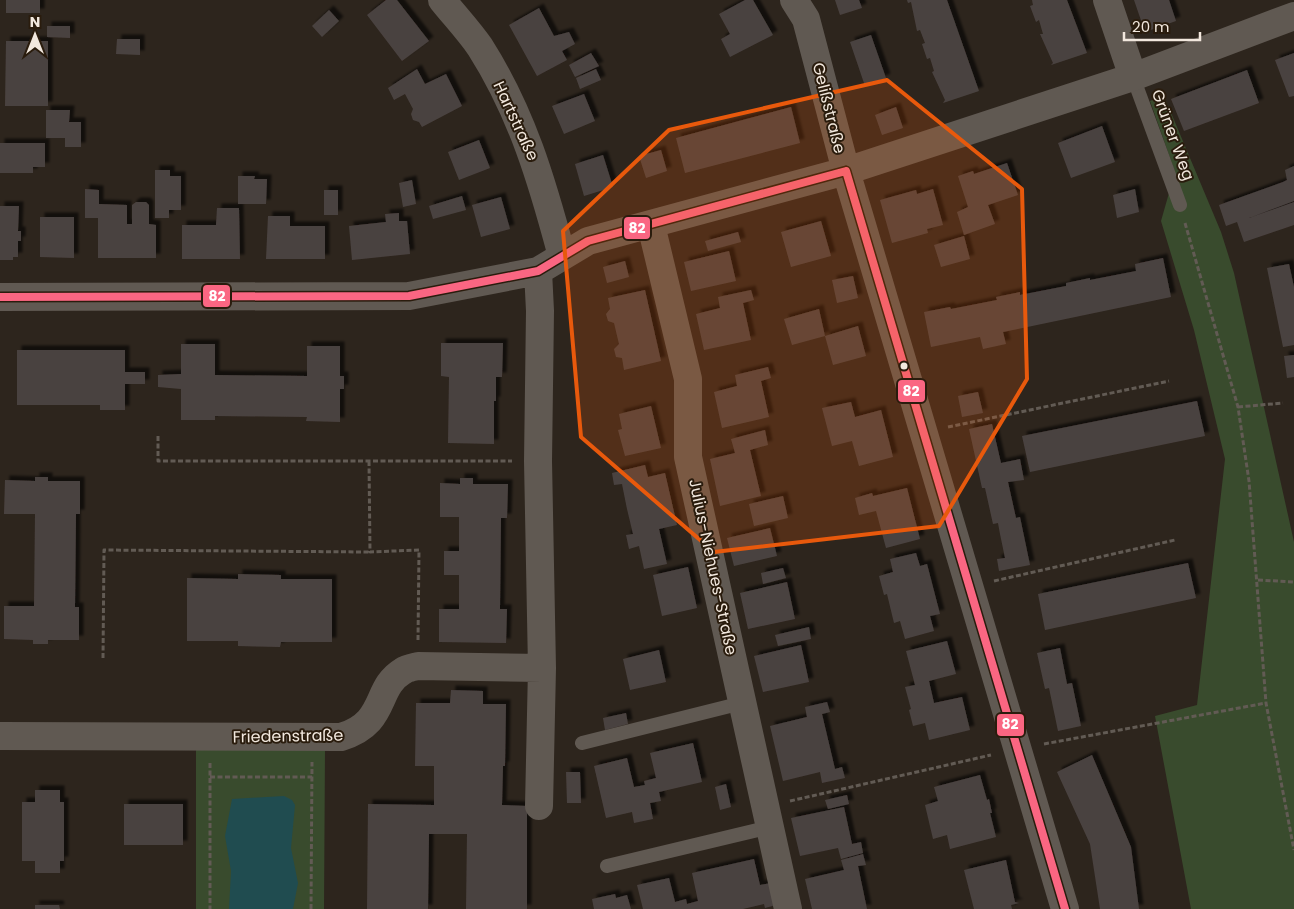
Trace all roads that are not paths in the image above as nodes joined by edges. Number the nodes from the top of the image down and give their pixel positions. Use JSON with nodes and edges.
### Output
{"nodes":[{"id":1,"x":442,"y":0,"type":"edge"},
{"id":2,"x":794,"y":0,"type":"edge"},
{"id":3,"x":1107,"y":0,"type":"edge"},
{"id":4,"x":1294,"y":16,"type":"edge"},
{"id":5,"x":1133,"y":77,"type":"junction"},
{"id":6,"x":846,"y":171,"type":"junction"},
{"id":7,"x":1180,"y":205,"type":"road end"},
{"id":8,"x":651,"y":224,"type":"junction"},
{"id":9,"x":562,"y":256,"type":"junction"},
{"id":10,"x":538,"y":271,"type":"junction"},
{"id":11,"x":0,"y":297,"type":"edge"},
{"id":12,"x":542,"y":668,"type":"junction"},
{"id":13,"x":742,"y":703,"type":"junction"},
{"id":14,"x":0,"y":736,"type":"edge"},
{"id":15,"x":582,"y":743,"type":"dead end"},
{"id":16,"x":539,"y":806,"type":"dead end"},
{"id":17,"x":768,"y":817,"type":"junction"},
{"id":18,"x":607,"y":866,"type":"dead end"},
{"id":19,"x":788,"y":909,"type":"edge"},
{"id":20,"x":1065,"y":909,"type":"edge"}],
"edges":[{"from":1,"to":9,"type":"street","name":"Hartstraße"},
{"from":2,"to":6,"type":"street","name":"Gelißstraße"},
{"from":3,"to":5,"type":"street"},
{"from":4,"to":5,"type":"street"},
{"from":5,"to":6,"type":"street"},
{"from":5,"to":7,"type":"lane","name":"Grüner Weg"},
{"from":6,"to":8,"type":"street"},
{"from":6,"to":20,"type":"street","name":"Gelißstraße"},
{"from":8,"to":9,"type":"street"},
{"from":8,"to":13,"type":"street","name":"Julius-Niehues-Straße"},
{"from":9,"to":10,"type":"street"},
{"from":10,"to":11,"type":"street"},
{"from":10,"to":12,"type":"street"},
{"from":12,"to":14,"type":"street","name":"Friedenstraße"},
{"from":12,"to":16,"type":"street"},
{"from":13,"to":15,"type":"lane"},
{"from":13,"to":17,"type":"street","name":"Julius-Niehues-Straße"},
{"from":17,"to":18,"type":"lane"},
{"from":17,"to":19,"type":"street","name":"Julius-Niehues-Straße"}]}
